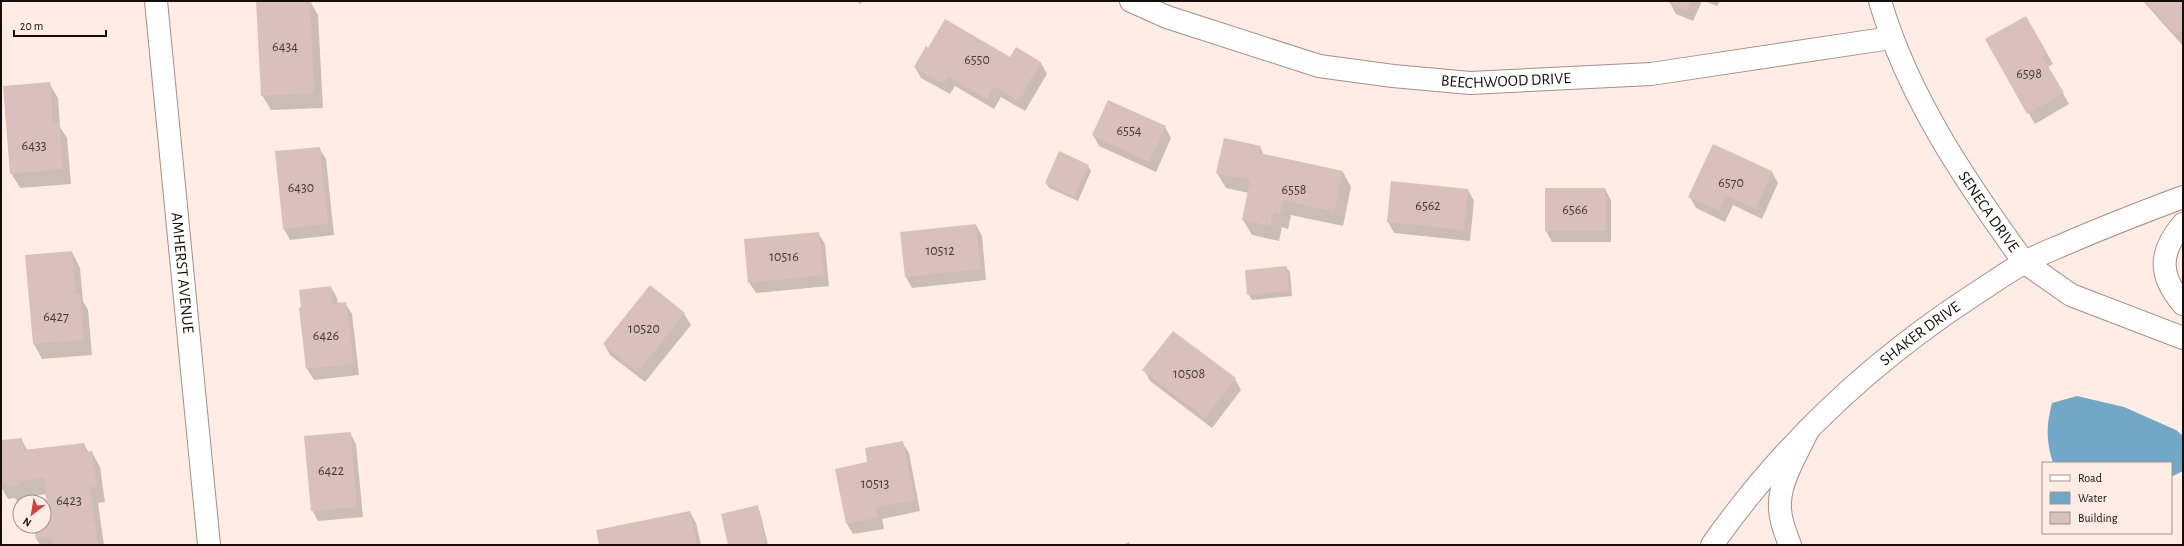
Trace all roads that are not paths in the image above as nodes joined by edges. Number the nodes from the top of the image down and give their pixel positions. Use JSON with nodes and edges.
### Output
{"nodes":[{"id":1,"x":156,"y":1,"type":"edge"},
{"id":2,"x":1131,"y":1,"type":"edge"},
{"id":3,"x":1880,"y":1,"type":"edge"},
{"id":4,"x":1891,"y":38,"type":"junction"},
{"id":5,"x":2183,"y":197,"type":"edge"},
{"id":6,"x":2183,"y":224,"type":"edge"},
{"id":7,"x":2024,"y":262,"type":"junction"},
{"id":8,"x":2183,"y":304,"type":"edge"},
{"id":9,"x":2183,"y":338,"type":"edge"},
{"id":10,"x":1808,"y":430,"type":"junction"},
{"id":11,"x":209,"y":545,"type":"edge"},
{"id":12,"x":1712,"y":545,"type":"edge"},
{"id":13,"x":1790,"y":545,"type":"edge"}],
"edges":[{"from":1,"to":11,"type":"main road","name":"AMHERST AVENUE"},
{"from":2,"to":4,"type":"main road","name":"BEECHWOOD DRIVE"},
{"from":3,"to":4,"type":"main road","name":"SENECA DRIVE"},
{"from":4,"to":7,"type":"main road","name":"SENECA DRIVE"},
{"from":5,"to":7,"type":"main road","name":"SHAKER DRIVE"},
{"from":6,"to":8,"type":"main road"},
{"from":7,"to":9,"type":"main road","name":"SENECA DRIVE"},
{"from":7,"to":10,"type":"main road","name":"SHAKER DRIVE"},
{"from":10,"to":12,"type":"main road","name":"SHAKER DRIVE"},
{"from":10,"to":13,"type":"main road"}]}
